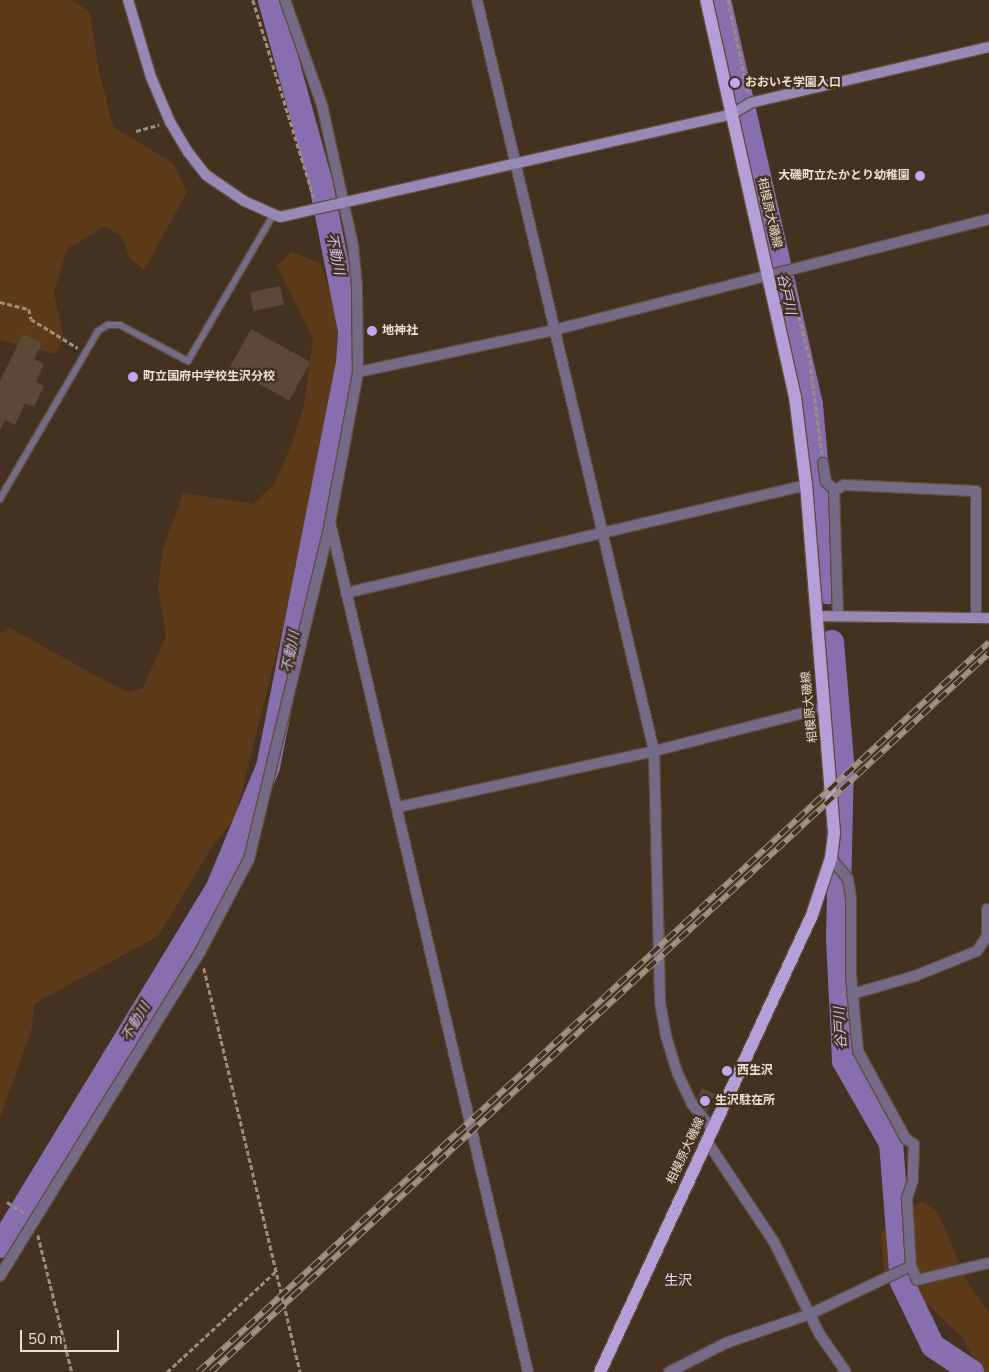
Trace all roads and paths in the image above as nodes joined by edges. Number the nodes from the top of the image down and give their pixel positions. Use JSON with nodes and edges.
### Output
{"nodes":[{"id":1,"x":128,"y":0,"type":"edge"},
{"id":2,"x":254,"y":0,"type":"edge"},
{"id":3,"x":285,"y":0,"type":"edge"},
{"id":4,"x":477,"y":0,"type":"edge"},
{"id":5,"x":706,"y":0,"type":"edge"},
{"id":6,"x":728,"y":0,"type":"edge"},
{"id":7,"x":989,"y":47,"type":"edge"},
{"id":8,"x":750,"y":103,"type":"junction"},
{"id":9,"x":735,"y":112,"type":"junction"},
{"id":10,"x":170,"y":122,"type":"junction"},
{"id":11,"x":136,"y":130,"type":"dead end"},
{"id":12,"x":515,"y":165,"type":"junction"},
{"id":13,"x":344,"y":205,"type":"junction"},
{"id":14,"x":318,"y":211,"type":"junction"},
{"id":15,"x":274,"y":214,"type":"junction"},
{"id":16,"x":989,"y":219,"type":"edge"},
{"id":17,"x":780,"y":275,"type":"junction"},
{"id":18,"x":0,"y":302,"type":"edge"},
{"id":19,"x":554,"y":330,"type":"junction"},
{"id":20,"x":85,"y":353,"type":"junction"},
{"id":21,"x":358,"y":372,"type":"junction"},
{"id":22,"x":823,"y":463,"type":"joint"},
{"id":23,"x":806,"y":485,"type":"junction"},
{"id":24,"x":834,"y":491,"type":"junction"},
{"id":25,"x":0,"y":499,"type":"edge"},
{"id":26,"x":330,"y":520,"type":"junction"},
{"id":27,"x":602,"y":532,"type":"junction"},
{"id":28,"x":346,"y":593,"type":"junction"},
{"id":29,"x":816,"y":616,"type":"junction"},
{"id":30,"x":838,"y":616,"type":"junction"},
{"id":31,"x":976,"y":616,"type":"junction"},
{"id":32,"x":989,"y":618,"type":"edge"},
{"id":33,"x":823,"y":708,"type":"junction"},
{"id":34,"x":654,"y":751,"type":"junction"},
{"id":35,"x":398,"y":807,"type":"junction"},
{"id":36,"x":834,"y":861,"type":"junction"},
{"id":37,"x":987,"y":909,"type":"dead end"},
{"id":38,"x":200,"y":952,"type":"junction"},
{"id":39,"x":852,"y":994,"type":"junction"},
{"id":40,"x":709,"y":1134,"type":"junction"},
{"id":41,"x":7,"y":1202,"type":"dead end"},
{"id":42,"x":35,"y":1220,"type":"junction"},
{"id":43,"x":989,"y":1263,"type":"edge"},
{"id":44,"x":909,"y":1268,"type":"junction"},
{"id":45,"x":277,"y":1270,"type":"junction"},
{"id":46,"x":0,"y":1276,"type":"edge"},
{"id":47,"x":810,"y":1314,"type":"junction"},
{"id":48,"x":72,"y":1372,"type":"edge"},
{"id":49,"x":167,"y":1372,"type":"edge"},
{"id":50,"x":300,"y":1372,"type":"edge"},
{"id":51,"x":528,"y":1372,"type":"edge"},
{"id":52,"x":600,"y":1372,"type":"edge"},
{"id":53,"x":670,"y":1372,"type":"edge"},
{"id":54,"x":846,"y":1372,"type":"edge"}],
"edges":[{"from":1,"to":10,"type":"street"},
{"from":2,"to":14,"type":"path"},
{"from":3,"to":13,"type":"street"},
{"from":4,"to":12,"type":"street"},
{"from":5,"to":9,"type":"main road","name":"相模原大磯線"},
{"from":6,"to":8,"type":"path"},
{"from":7,"to":8,"type":"street"},
{"from":8,"to":9,"type":"street"},
{"from":9,"to":12,"type":"street"},
{"from":9,"to":17,"type":"main road","name":"相模原大磯線"},
{"from":10,"to":11,"type":"path"},
{"from":10,"to":15,"type":"street"},
{"from":12,"to":13,"type":"street"},
{"from":12,"to":19,"type":"street"},
{"from":13,"to":14,"type":"street"},
{"from":13,"to":21,"type":"street"},
{"from":14,"to":15,"type":"street"},
{"from":15,"to":20,"type":"lane"},
{"from":16,"to":17,"type":"street"},
{"from":17,"to":19,"type":"street"},
{"from":17,"to":22,"type":"path"},
{"from":17,"to":23,"type":"main road","name":"相模原大磯線"},
{"from":18,"to":20,"type":"path"},
{"from":19,"to":21,"type":"street"},
{"from":19,"to":27,"type":"street"},
{"from":20,"to":25,"type":"lane"},
{"from":21,"to":26,"type":"street"},
{"from":22,"to":24,"type":"street"},
{"from":23,"to":27,"type":"street"},
{"from":23,"to":29,"type":"main road","name":"相模原大磯線"},
{"from":24,"to":30,"type":"street"},
{"from":24,"to":31,"type":"street"},
{"from":26,"to":28,"type":"street"},
{"from":26,"to":38,"type":"street"},
{"from":27,"to":28,"type":"street"},
{"from":27,"to":34,"type":"street"},
{"from":28,"to":35,"type":"street"},
{"from":29,"to":30,"type":"street"},
{"from":29,"to":33,"type":"main road","name":"相模原大磯線"},
{"from":30,"to":31,"type":"street"},
{"from":31,"to":32,"type":"street"},
{"from":33,"to":34,"type":"street"},
{"from":33,"to":36,"type":"main road","name":"相模原大磯線"},
{"from":34,"to":35,"type":"street"},
{"from":34,"to":40,"type":"street"},
{"from":35,"to":51,"type":"street"},
{"from":36,"to":39,"type":"street"},
{"from":36,"to":40,"type":"main road","name":"相模原大磯線"},
{"from":37,"to":39,"type":"street"},
{"from":38,"to":42,"type":"street"},
{"from":38,"to":45,"type":"path"},
{"from":39,"to":44,"type":"street"},
{"from":40,"to":47,"type":"street"},
{"from":40,"to":52,"type":"main road","name":"相模原大磯線"},
{"from":41,"to":42,"type":"path"},
{"from":42,"to":46,"type":"street"},
{"from":42,"to":48,"type":"path"},
{"from":43,"to":44,"type":"street"},
{"from":44,"to":47,"type":"street"},
{"from":45,"to":49,"type":"path"},
{"from":45,"to":50,"type":"path"},
{"from":47,"to":53,"type":"street"},
{"from":47,"to":54,"type":"street"}]}
